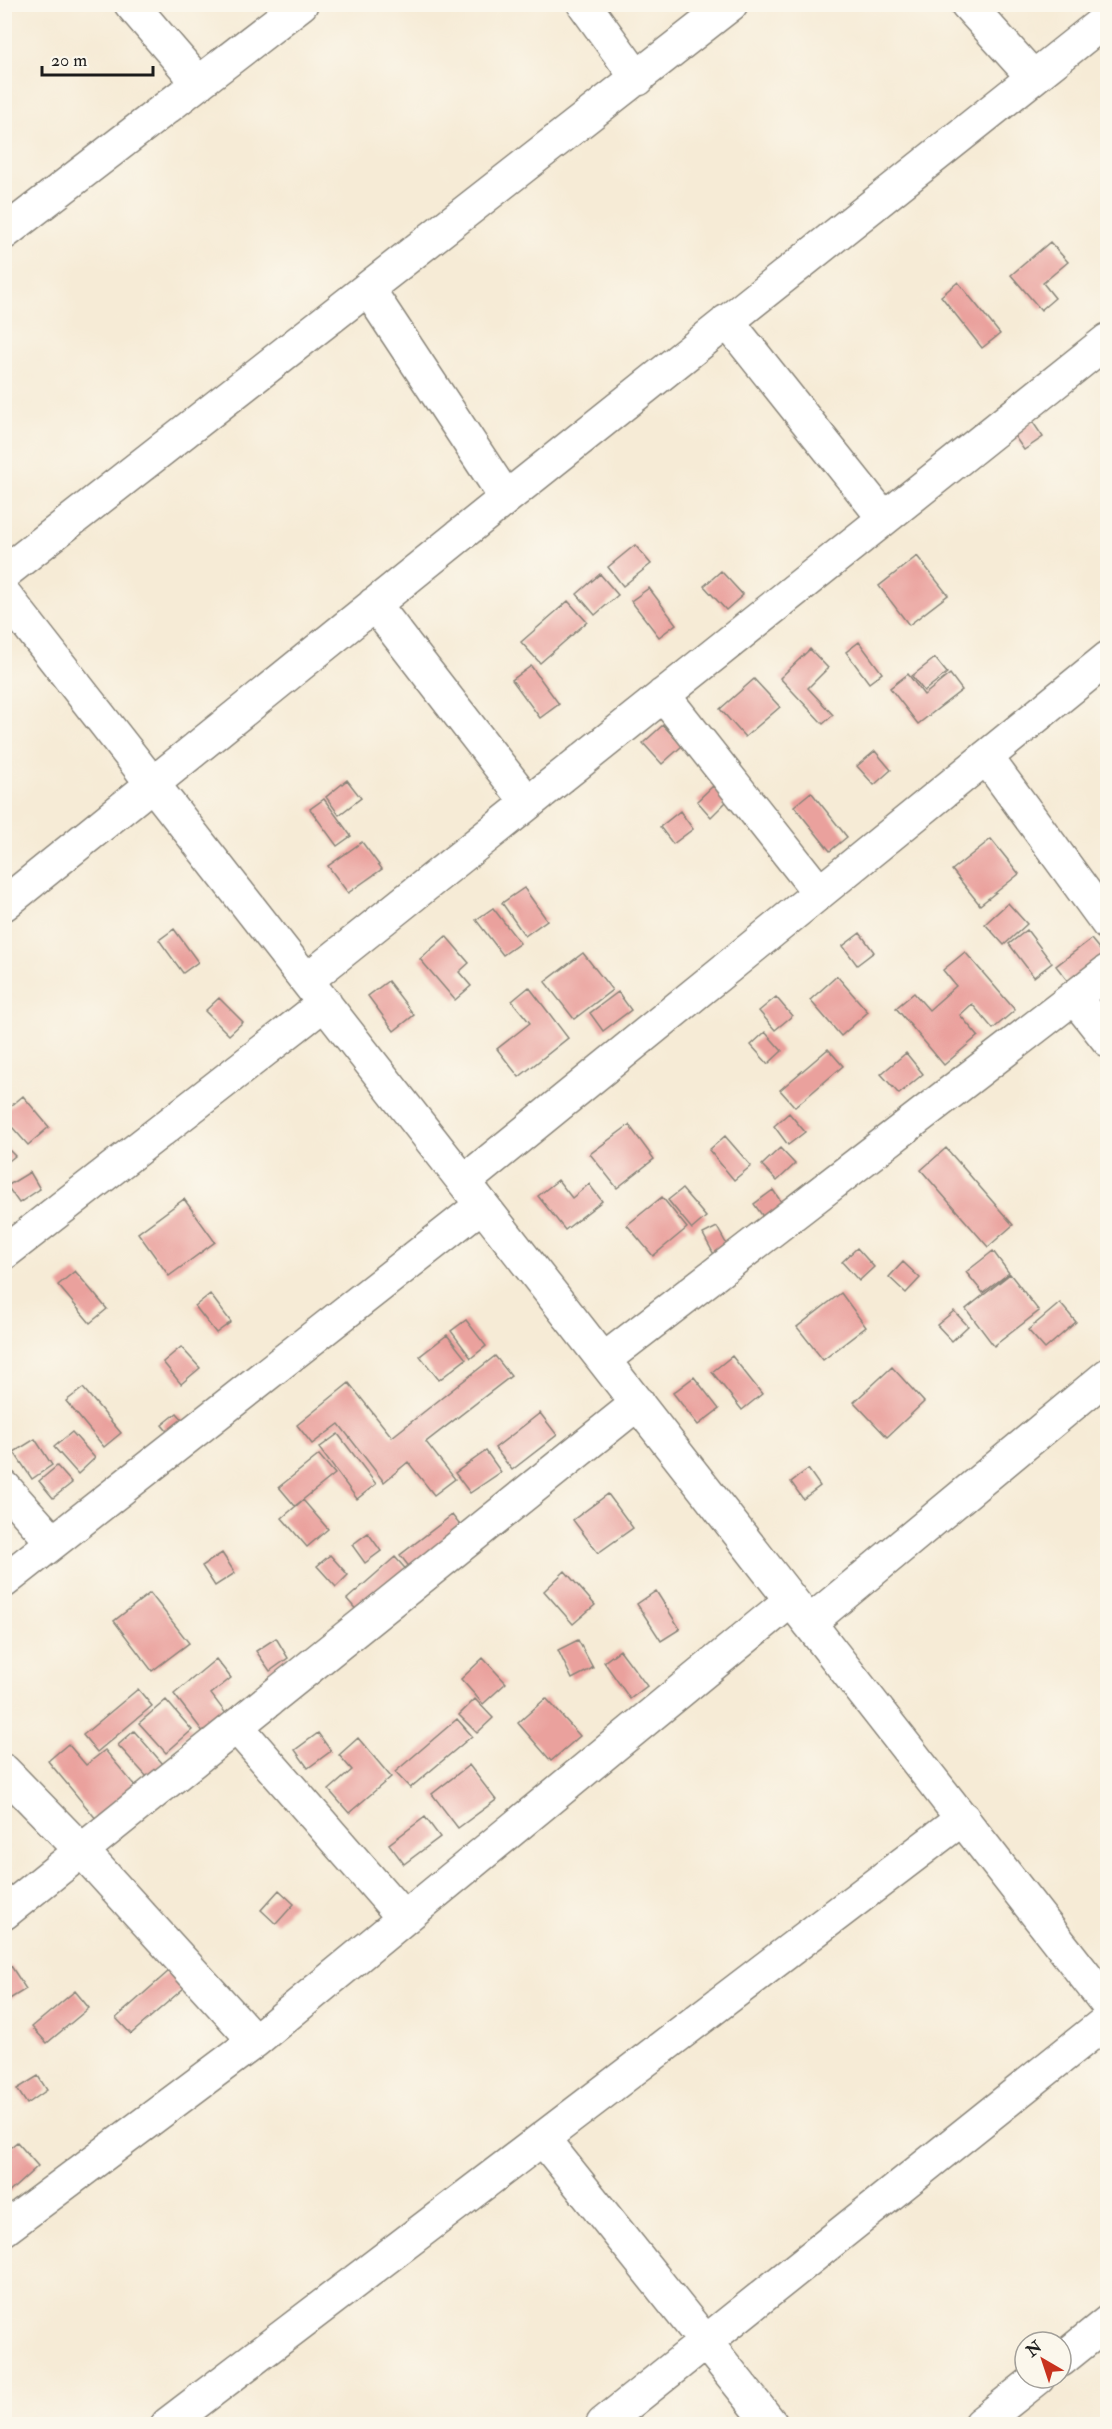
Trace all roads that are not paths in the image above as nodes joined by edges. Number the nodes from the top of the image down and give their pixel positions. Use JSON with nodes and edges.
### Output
{"nodes":[{"id":1,"x":131,"y":4,"type":"edge"},
{"id":2,"x":301,"y":4,"type":"edge"},
{"id":3,"x":584,"y":4,"type":"edge"},
{"id":4,"x":731,"y":4,"type":"edge"},
{"id":5,"x":967,"y":4,"type":"edge"},
{"id":6,"x":1107,"y":18,"type":"edge"},
{"id":7,"x":1033,"y":77,"type":"junction"},
{"id":8,"x":638,"y":79,"type":"junction"},
{"id":9,"x":199,"y":83,"type":"junction"},
{"id":10,"x":4,"y":233,"type":"edge"},
{"id":11,"x":368,"y":289,"type":"junction"},
{"id":12,"x":728,"y":321,"type":"junction"},
{"id":13,"x":1107,"y":340,"type":"edge"},
{"id":14,"x":506,"y":498,"type":"junction"},
{"id":15,"x":884,"y":518,"type":"junction"},
{"id":16,"x":4,"y":573,"type":"edge"},
{"id":17,"x":4,"y":594,"type":"edge"},
{"id":18,"x":374,"y":604,"type":"junction"},
{"id":19,"x":1107,"y":658,"type":"edge"},
{"id":20,"x":663,"y":695,"type":"junction"},
{"id":21,"x":986,"y":757,"type":"junction"},
{"id":22,"x":154,"y":783,"type":"junction"},
{"id":23,"x":528,"y":803,"type":"junction"},
{"id":24,"x":819,"y":892,"type":"junction"},
{"id":25,"x":4,"y":904,"type":"edge"},
{"id":26,"x":1107,"y":924,"type":"edge"},
{"id":27,"x":1107,"y":971,"type":"edge"},
{"id":28,"x":317,"y":991,"type":"junction"},
{"id":29,"x":1074,"y":996,"type":"junction"},
{"id":30,"x":1107,"y":1040,"type":"edge"},
{"id":31,"x":474,"y":1193,"type":"junction"},
{"id":32,"x":4,"y":1253,"type":"edge"},
{"id":33,"x":605,"y":1359,"type":"junction"},
{"id":34,"x":1107,"y":1376,"type":"edge"},
{"id":35,"x":638,"y":1403,"type":"junction"},
{"id":36,"x":4,"y":1487,"type":"edge"},
{"id":37,"x":52,"y":1541,"type":"junction"},
{"id":38,"x":4,"y":1581,"type":"edge"},
{"id":39,"x":800,"y":1611,"type":"junction"},
{"id":40,"x":237,"y":1727,"type":"junction"},
{"id":41,"x":4,"y":1771,"type":"edge"},
{"id":42,"x":963,"y":1818,"type":"junction"},
{"id":43,"x":83,"y":1852,"type":"junction"},
{"id":44,"x":4,"y":1913,"type":"edge"},
{"id":45,"x":403,"y":1917,"type":"junction"},
{"id":46,"x":1107,"y":2005,"type":"edge"},
{"id":47,"x":1107,"y":2020,"type":"edge"},
{"id":48,"x":255,"y":2041,"type":"junction"},
{"id":49,"x":543,"y":2139,"type":"junction"},
{"id":50,"x":4,"y":2229,"type":"edge"},
{"id":51,"x":1107,"y":2322,"type":"edge"},
{"id":52,"x":707,"y":2344,"type":"junction"},
{"id":53,"x":1073,"y":2350,"type":"edge"},
{"id":54,"x":1023,"y":2390,"type":"edge"},
{"id":55,"x":168,"y":2424,"type":"edge"},
{"id":56,"x":603,"y":2424,"type":"edge"},
{"id":57,"x":771,"y":2424,"type":"edge"},
{"id":58,"x":980,"y":2424,"type":"edge"}],
"edges":[{"from":1,"to":9,"type":"street"},
{"from":2,"to":9,"type":"street"},
{"from":3,"to":8,"type":"street"},
{"from":4,"to":8,"type":"street"},
{"from":5,"to":7,"type":"street"},
{"from":6,"to":7,"type":"street"},
{"from":7,"to":12,"type":"street"},
{"from":8,"to":11,"type":"street"},
{"from":9,"to":10,"type":"street"},
{"from":11,"to":14,"type":"street"},
{"from":11,"to":16,"type":"street"},
{"from":12,"to":14,"type":"street"},
{"from":12,"to":15,"type":"street"},
{"from":13,"to":15,"type":"street"},
{"from":14,"to":18,"type":"street"},
{"from":15,"to":20,"type":"street"},
{"from":17,"to":22,"type":"street"},
{"from":18,"to":22,"type":"street"},
{"from":18,"to":23,"type":"street"},
{"from":19,"to":21,"type":"street"},
{"from":20,"to":23,"type":"street"},
{"from":20,"to":24,"type":"street"},
{"from":21,"to":24,"type":"street"},
{"from":21,"to":26,"type":"street"},
{"from":22,"to":25,"type":"street"},
{"from":22,"to":28,"type":"street"},
{"from":23,"to":28,"type":"street"},
{"from":24,"to":31,"type":"street"},
{"from":27,"to":29,"type":"street"},
{"from":28,"to":31,"type":"street"},
{"from":28,"to":32,"type":"street"},
{"from":29,"to":30,"type":"street"},
{"from":29,"to":33,"type":"street"},
{"from":31,"to":33,"type":"street"},
{"from":31,"to":37,"type":"street"},
{"from":33,"to":35,"type":"street"},
{"from":34,"to":39,"type":"street"},
{"from":35,"to":39,"type":"street"},
{"from":35,"to":40,"type":"street"},
{"from":36,"to":37,"type":"street"},
{"from":37,"to":38,"type":"street"},
{"from":39,"to":42,"type":"street"},
{"from":39,"to":45,"type":"street"},
{"from":40,"to":43,"type":"street"},
{"from":40,"to":45,"type":"street"},
{"from":41,"to":43,"type":"street"},
{"from":42,"to":46,"type":"street"},
{"from":42,"to":49,"type":"street"},
{"from":43,"to":44,"type":"street"},
{"from":43,"to":48,"type":"street"},
{"from":45,"to":48,"type":"street"},
{"from":47,"to":52,"type":"street"},
{"from":48,"to":50,"type":"street"},
{"from":49,"to":52,"type":"street"},
{"from":49,"to":55,"type":"street"},
{"from":51,"to":53,"type":"street"},
{"from":52,"to":56,"type":"street"},
{"from":52,"to":57,"type":"street"},
{"from":54,"to":58,"type":"street"}]}
